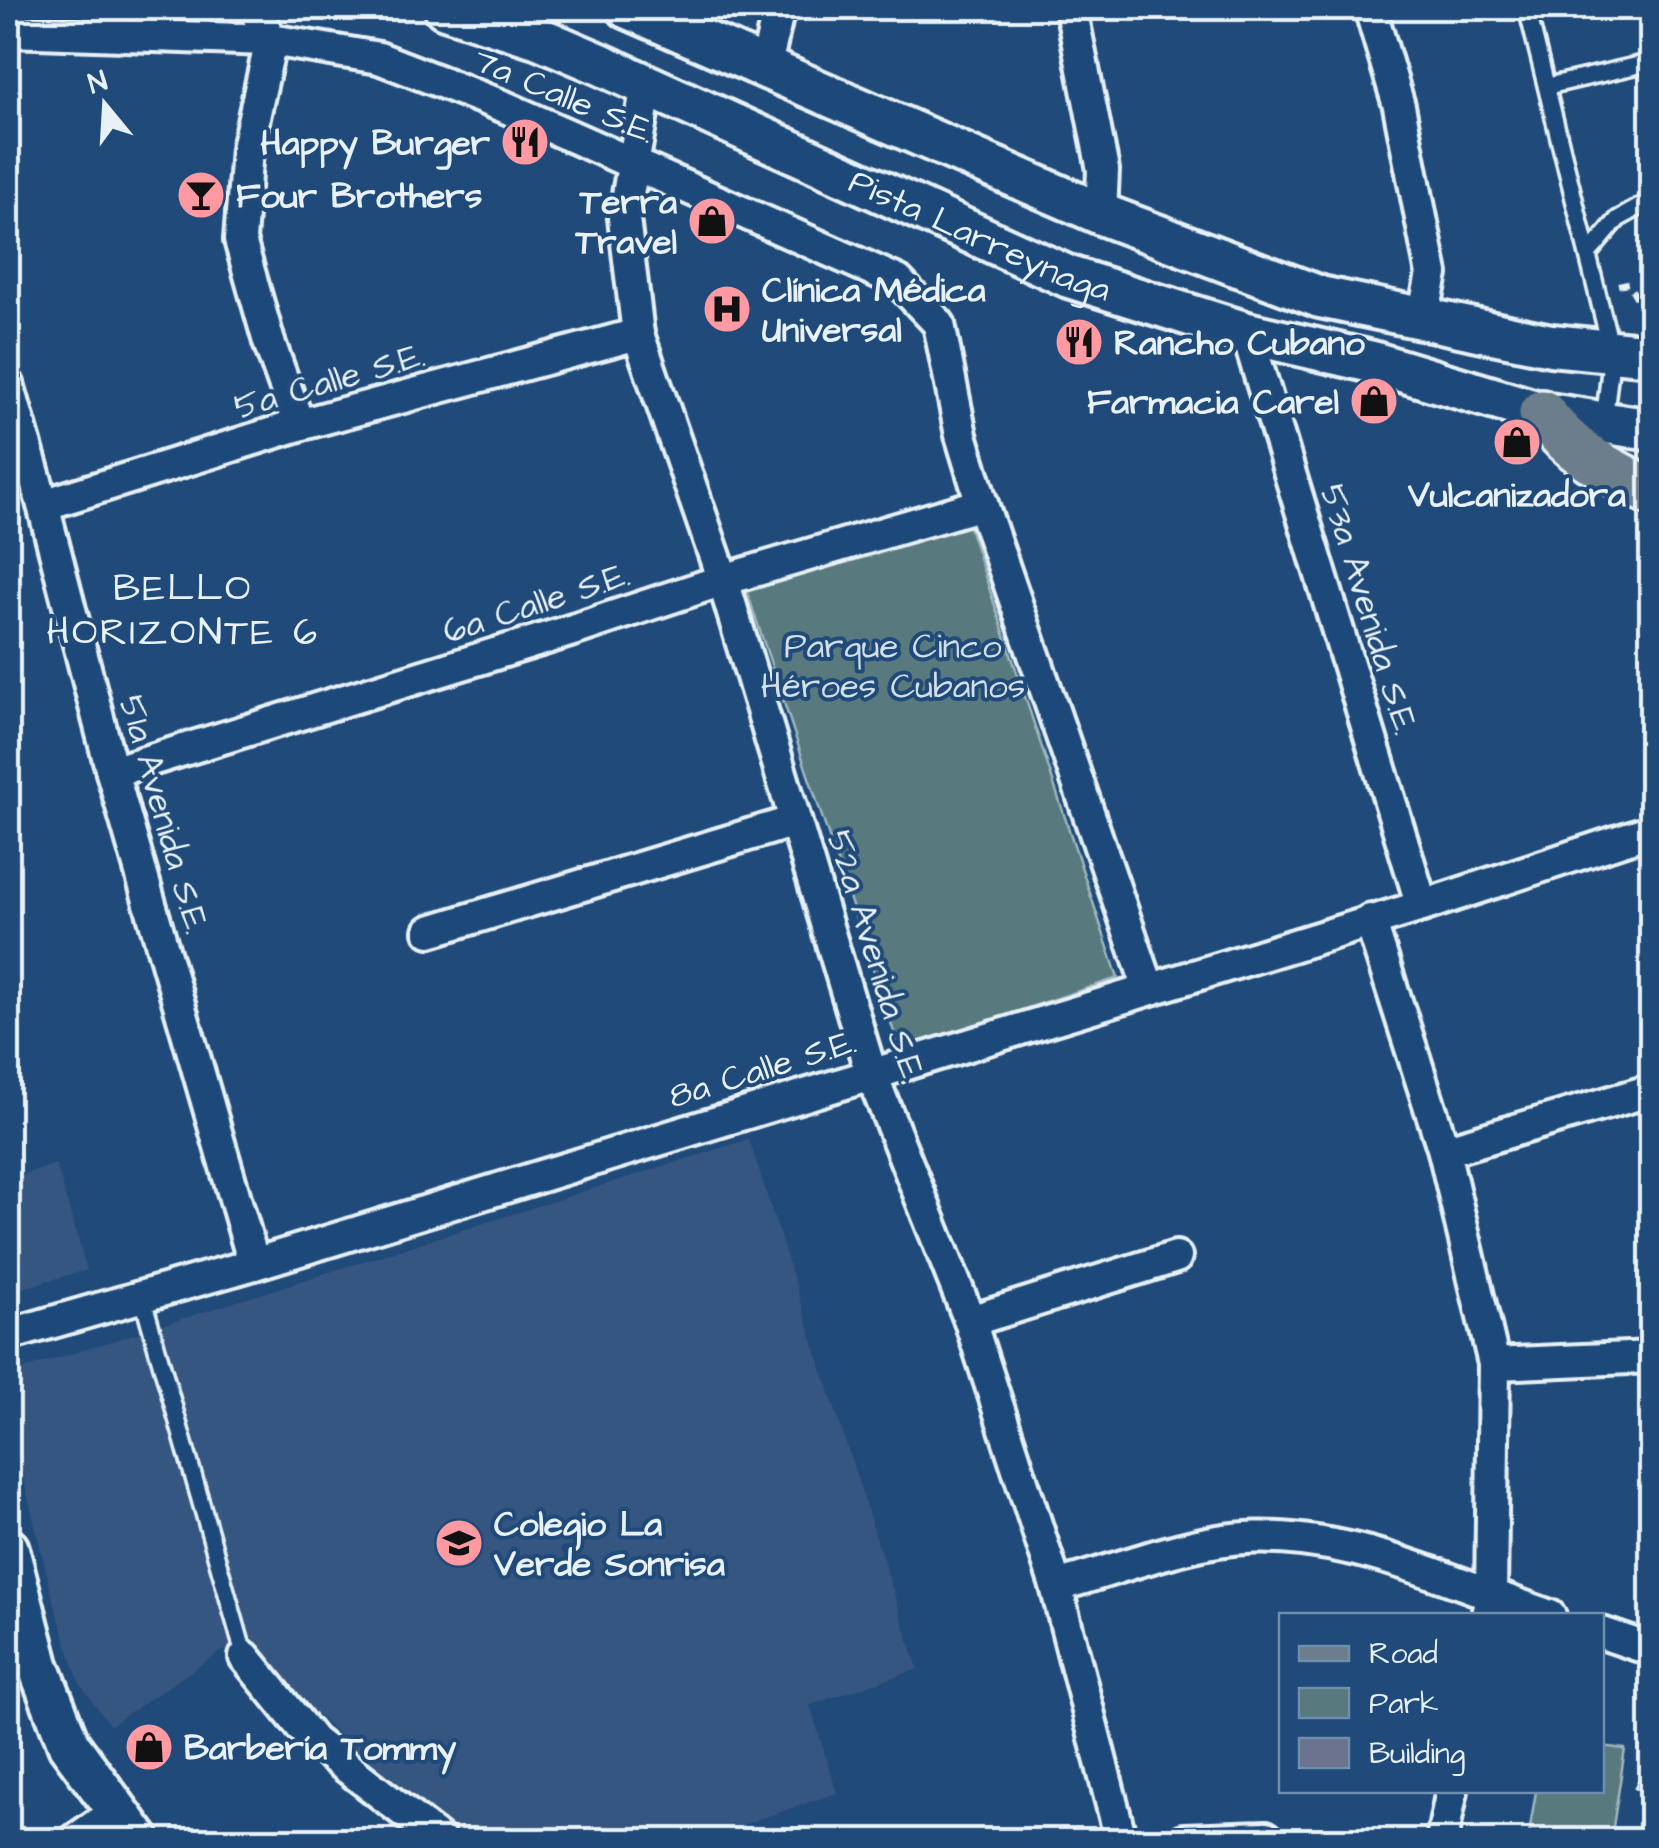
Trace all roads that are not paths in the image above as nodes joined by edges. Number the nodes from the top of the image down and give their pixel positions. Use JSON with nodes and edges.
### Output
{"nodes":[{"id":1,"x":254,"y":8,"type":"edge"},
{"id":2,"x":445,"y":8,"type":"edge"},
{"id":3,"x":626,"y":8,"type":"edge"},
{"id":4,"x":779,"y":8,"type":"edge"},
{"id":5,"x":1070,"y":8,"type":"edge"},
{"id":6,"x":1370,"y":8,"type":"edge"},
{"id":7,"x":1527,"y":8,"type":"edge"},
{"id":8,"x":8,"y":31,"type":"edge"},
{"id":9,"x":271,"y":40,"type":"junction"},
{"id":10,"x":1652,"y":62,"type":"edge"},
{"id":11,"x":600,"y":64,"type":"junction"},
{"id":12,"x":764,"y":70,"type":"junction"},
{"id":13,"x":647,"y":84,"type":"junction"},
{"id":14,"x":1548,"y":86,"type":"junction"},
{"id":15,"x":632,"y":165,"type":"junction"},
{"id":16,"x":1652,"y":200,"type":"edge"},
{"id":17,"x":1101,"y":214,"type":"junction"},
{"id":18,"x":1589,"y":253,"type":"junction"},
{"id":19,"x":1423,"y":318,"type":"junction"},
{"id":20,"x":1247,"y":333,"type":"junction"},
{"id":21,"x":638,"y":334,"type":"junction"},
{"id":22,"x":1632,"y":354,"type":"edge"},
{"id":23,"x":8,"y":384,"type":"edge"},
{"id":24,"x":1542,"y":412,"type":"junction"},
{"id":25,"x":1604,"y":422,"type":"junction"},
{"id":26,"x":299,"y":425,"type":"junction"},
{"id":27,"x":1652,"y":430,"type":"edge"},
{"id":28,"x":1652,"y":492,"type":"edge"},
{"id":29,"x":982,"y":504,"type":"junction"},
{"id":30,"x":43,"y":505,"type":"junction"},
{"id":31,"x":723,"y":580,"type":"junction"},
{"id":32,"x":112,"y":772,"type":"junction"},
{"id":33,"x":796,"y":822,"type":"junction"},
{"id":34,"x":1652,"y":830,"type":"edge"},
{"id":35,"x":1422,"y":906,"type":"junction"},
{"id":36,"x":1370,"y":920,"type":"junction"},
{"id":37,"x":430,"y":931,"type":"dead end"},
{"id":38,"x":1149,"y":989,"type":"junction"},
{"id":39,"x":872,"y":1073,"type":"junction"},
{"id":40,"x":1652,"y":1090,"type":"edge"},
{"id":41,"x":1444,"y":1152,"type":"junction"},
{"id":42,"x":1176,"y":1256,"type":"dead end"},
{"id":43,"x":254,"y":1264,"type":"junction"},
{"id":44,"x":142,"y":1296,"type":"junction"},
{"id":45,"x":970,"y":1321,"type":"junction"},
{"id":46,"x":8,"y":1336,"type":"edge"},
{"id":47,"x":1652,"y":1357,"type":"edge"},
{"id":48,"x":1494,"y":1364,"type":"junction"},
{"id":49,"x":8,"y":1550,"type":"edge"},
{"id":50,"x":1056,"y":1586,"type":"junction"},
{"id":51,"x":1489,"y":1605,"type":"edge"},
{"id":52,"x":1533,"y":1613,"type":"edge"},
{"id":53,"x":1604,"y":1634,"type":"edge"},
{"id":54,"x":1652,"y":1650,"type":"edge"},
{"id":55,"x":245,"y":1656,"type":"joint"},
{"id":56,"x":1451,"y":1793,"type":"edge"},
{"id":57,"x":127,"y":1826,"type":"edge"},
{"id":58,"x":1266,"y":1837,"type":"dead end"},
{"id":59,"x":75,"y":1840,"type":"edge"},
{"id":60,"x":440,"y":1840,"type":"edge"},
{"id":61,"x":1121,"y":1840,"type":"edge"},
{"id":62,"x":1184,"y":1840,"type":"edge"},
{"id":63,"x":1442,"y":1840,"type":"edge"}],
"edges":[{"from":1,"to":9,"type":"street"},
{"from":2,"to":11,"type":"main road","name":"Pista Larreynaga"},
{"from":3,"to":11,"type":"main road"},
{"from":3,"to":12,"type":"main road","name":"Pista Larreynaga"},
{"from":4,"to":12,"type":"street"},
{"from":5,"to":17,"type":"street"},
{"from":6,"to":19,"type":"street"},
{"from":7,"to":14,"type":"lane"},
{"from":8,"to":9,"type":"street","name":"7a Calle S.E."},
{"from":9,"to":15,"type":"street","name":"7a Calle S.E."},
{"from":9,"to":26,"type":"street"},
{"from":10,"to":14,"type":"lane"},
{"from":11,"to":13,"type":"main road","name":"Pista Larreynaga"},
{"from":12,"to":17,"type":"main road","name":"Pista Larreynaga"},
{"from":13,"to":15,"type":"street","name":"52a Avenida S.E."},
{"from":13,"to":20,"type":"main road","name":"Pista Larreynaga"},
{"from":14,"to":18,"type":"lane"},
{"from":15,"to":21,"type":"street","name":"52a Avenida S.E."},
{"from":15,"to":29,"type":"street","name":"7a Calle S.E."},
{"from":16,"to":18,"type":"lane"},
{"from":17,"to":19,"type":"main road","name":"Pista Larreynaga"},
{"from":18,"to":22,"type":"lane"},
{"from":19,"to":22,"type":"main road","name":"Pista Larreynaga"},
{"from":20,"to":24,"type":"main road","name":"Pista Larreynaga"},
{"from":20,"to":35,"type":"street","name":"53a Avenida S.E."},
{"from":21,"to":26,"type":"street","name":"5a Calle S.E."},
{"from":21,"to":31,"type":"street","name":"52a Avenida S.E."},
{"from":22,"to":25,"type":"lane"},
{"from":23,"to":30,"type":"street","name":"51a Avenida S.E."},
{"from":24,"to":25,"type":"main road","name":"Pista Larreynaga"},
{"from":24,"to":28,"type":"main road"},
{"from":25,"to":27,"type":"main road","name":"Pista Larreynaga"},
{"from":26,"to":30,"type":"street","name":"5a Calle S.E."},
{"from":29,"to":31,"type":"street","name":"6a Calle S.E."},
{"from":29,"to":38,"type":"street"},
{"from":30,"to":32,"type":"street","name":"51a Avenida S.E."},
{"from":31,"to":32,"type":"street","name":"6a Calle S.E."},
{"from":31,"to":33,"type":"street","name":"52a Avenida S.E."},
{"from":32,"to":43,"type":"street","name":"51a Avenida S.E."},
{"from":33,"to":37,"type":"street"},
{"from":33,"to":39,"type":"street","name":"52a Avenida S.E."},
{"from":34,"to":35,"type":"street","name":"8a Calle S.E."},
{"from":35,"to":36,"type":"street","name":"8a Calle S.E."},
{"from":36,"to":38,"type":"street","name":"8a Calle S.E."},
{"from":36,"to":41,"type":"street"},
{"from":38,"to":39,"type":"street","name":"8a Calle S.E."},
{"from":39,"to":43,"type":"street","name":"8a Calle S.E."},
{"from":39,"to":45,"type":"street","name":"52a Avenida S.E."},
{"from":40,"to":41,"type":"street"},
{"from":41,"to":48,"type":"street"},
{"from":42,"to":45,"type":"street"},
{"from":43,"to":44,"type":"street","name":"8a Calle S.E."},
{"from":44,"to":46,"type":"street","name":"8a Calle S.E."},
{"from":44,"to":55,"type":"lane"},
{"from":45,"to":50,"type":"street","name":"52a Avenida S.E."},
{"from":47,"to":48,"type":"street"},
{"from":48,"to":51,"type":"street"},
{"from":49,"to":57,"type":"main road"},
{"from":50,"to":51,"type":"street"},
{"from":50,"to":61,"type":"street","name":"52a Avenida S.E."},
{"from":51,"to":52,"type":"street"},
{"from":53,"to":54,"type":"street"},
{"from":55,"to":60,"type":"street"},
{"from":56,"to":63,"type":"street"},
{"from":57,"to":59,"type":"street"},
{"from":58,"to":62,"type":"street"}]}
